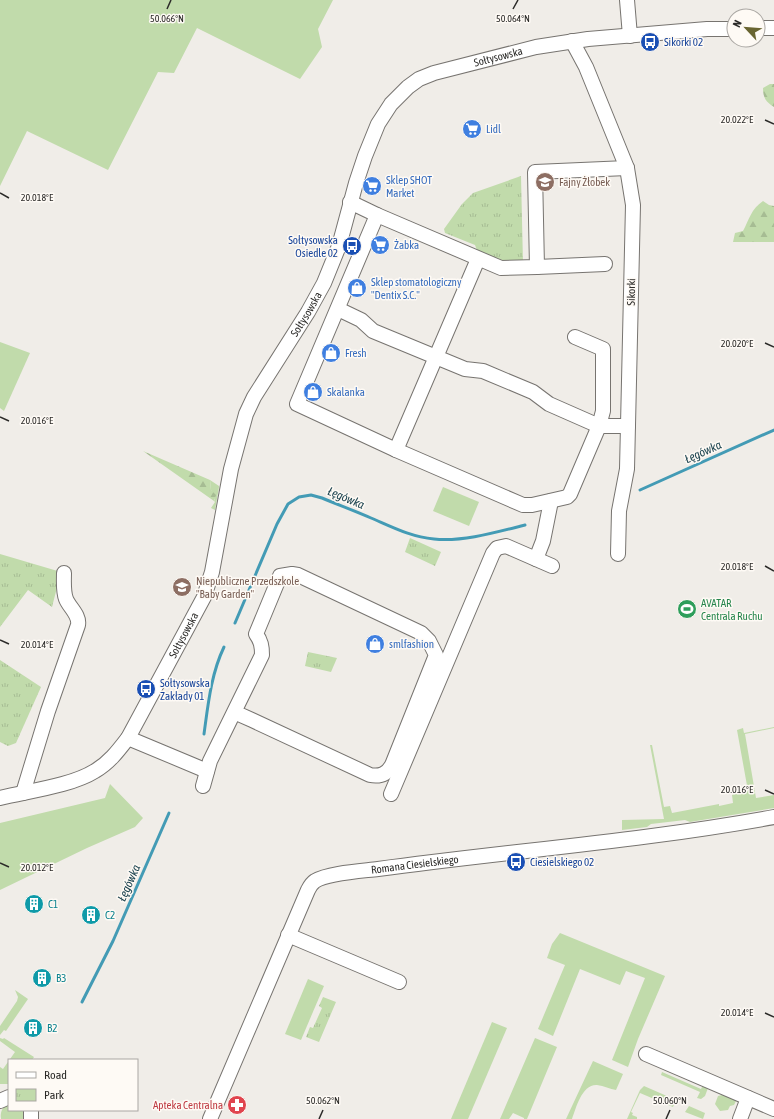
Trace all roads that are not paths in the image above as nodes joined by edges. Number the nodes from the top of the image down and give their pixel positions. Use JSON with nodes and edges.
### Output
{"nodes":[{"id":1,"x":627,"y":0,"type":"edge"},
{"id":2,"x":726,"y":29,"type":"edge"},
{"id":3,"x":630,"y":36,"type":"junction"},
{"id":4,"x":572,"y":41,"type":"junction"},
{"id":5,"x":627,"y":168,"type":"junction"},
{"id":6,"x":350,"y":202,"type":"junction"},
{"id":7,"x":377,"y":215,"type":"junction"},
{"id":8,"x":478,"y":259,"type":"junction"},
{"id":9,"x":605,"y":264,"type":"dead end"},
{"id":10,"x":537,"y":267,"type":"junction"},
{"id":11,"x":338,"y":309,"type":"junction"},
{"id":12,"x":575,"y":337,"type":"dead end"},
{"id":13,"x":436,"y":357,"type":"junction"},
{"id":14,"x":599,"y":426,"type":"junction"},
{"id":15,"x":628,"y":426,"type":"junction"},
{"id":16,"x":396,"y":450,"type":"junction"},
{"id":17,"x":551,"y":501,"type":"junction"},
{"id":18,"x":618,"y":554,"type":"dead end"},
{"id":19,"x":536,"y":559,"type":"junction"},
{"id":20,"x":552,"y":566,"type":"dead end"},
{"id":21,"x":64,"y":573,"type":"dead end"},
{"id":22,"x":234,"y":712,"type":"junction"},
{"id":23,"x":128,"y":738,"type":"junction"},
{"id":24,"x":207,"y":771,"type":"junction"},
{"id":25,"x":203,"y":786,"type":"dead end"},
{"id":26,"x":23,"y":793,"type":"junction"},
{"id":27,"x":391,"y":794,"type":"dead end"},
{"id":28,"x":0,"y":798,"type":"edge"},
{"id":29,"x":774,"y":817,"type":"edge"},
{"id":30,"x":288,"y":935,"type":"junction"},
{"id":31,"x":399,"y":982,"type":"dead end"},
{"id":32,"x":646,"y":1054,"type":"dead end"},
{"id":33,"x":748,"y":1098,"type":"junction"},
{"id":34,"x":774,"y":1109,"type":"edge"},
{"id":35,"x":210,"y":1119,"type":"edge"},
{"id":36,"x":740,"y":1119,"type":"edge"}],
"edges":[{"from":1,"to":3,"type":"street"},
{"from":2,"to":3,"type":"street","name":"Sołtysowska"},
{"from":3,"to":4,"type":"street","name":"Sołtysowska"},
{"from":4,"to":5,"type":"street","name":"Sikorki"},
{"from":4,"to":6,"type":"street","name":"Sołtysowska"},
{"from":5,"to":10,"type":"street"},
{"from":5,"to":15,"type":"street","name":"Sikorki"},
{"from":6,"to":7,"type":"street"},
{"from":6,"to":23,"type":"street","name":"Sołtysowska"},
{"from":7,"to":8,"type":"street"},
{"from":7,"to":11,"type":"street"},
{"from":8,"to":10,"type":"street"},
{"from":8,"to":13,"type":"street"},
{"from":9,"to":10,"type":"street"},
{"from":11,"to":13,"type":"street"},
{"from":11,"to":16,"type":"street"},
{"from":12,"to":14,"type":"street"},
{"from":13,"to":14,"type":"street"},
{"from":13,"to":16,"type":"street"},
{"from":14,"to":15,"type":"street"},
{"from":14,"to":17,"type":"street"},
{"from":15,"to":18,"type":"street","name":"Sikorki"},
{"from":16,"to":17,"type":"street"},
{"from":17,"to":19,"type":"street"},
{"from":19,"to":20,"type":"street"},
{"from":19,"to":27,"type":"street"},
{"from":21,"to":26,"type":"street"},
{"from":22,"to":22,"type":"street"},
{"from":22,"to":24,"type":"street"},
{"from":23,"to":24,"type":"street"},
{"from":23,"to":26,"type":"street","name":"Sołtysowska"},
{"from":24,"to":25,"type":"street"},
{"from":26,"to":28,"type":"street","name":"Sołtysowska"},
{"from":29,"to":30,"type":"street","name":"Romana Ciesielskiego"},
{"from":30,"to":31,"type":"street"},
{"from":30,"to":35,"type":"street","name":"Romana Ciesielskiego"},
{"from":32,"to":33,"type":"street"},
{"from":33,"to":34,"type":"street"},
{"from":33,"to":36,"type":"street"}]}
